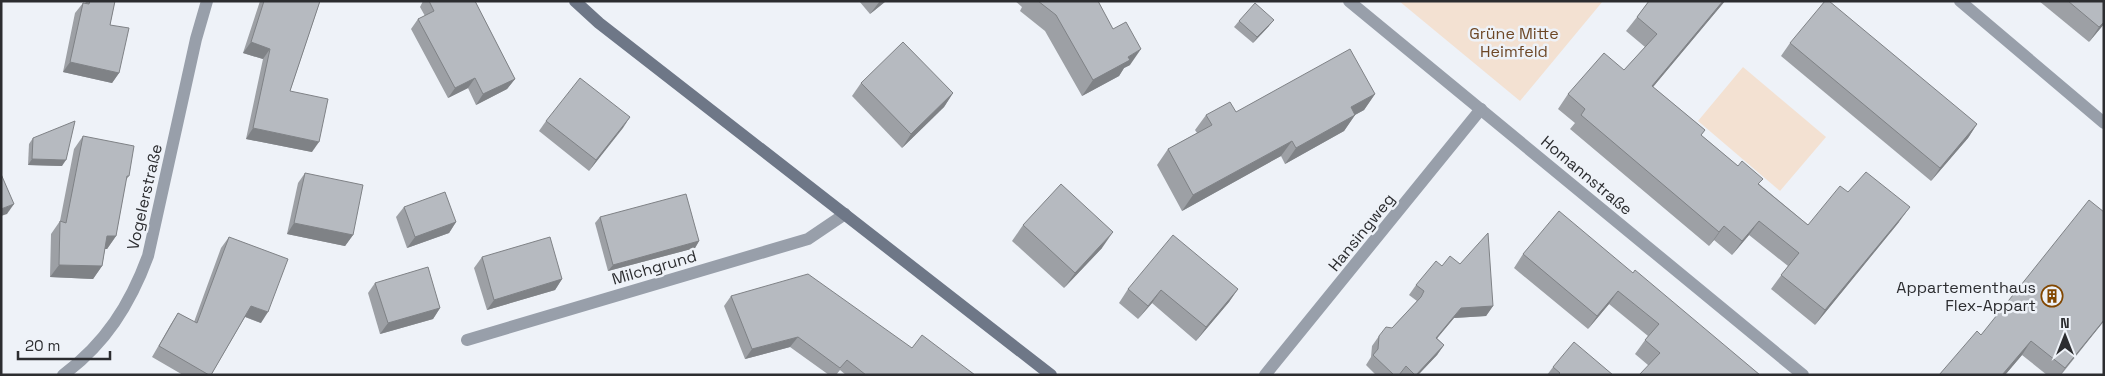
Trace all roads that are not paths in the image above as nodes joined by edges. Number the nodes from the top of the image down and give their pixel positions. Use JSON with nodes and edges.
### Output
{"nodes":[{"id":1,"x":207,"y":1,"type":"edge"},
{"id":2,"x":576,"y":1,"type":"edge"},
{"id":3,"x":1350,"y":1,"type":"edge"},
{"id":4,"x":1968,"y":4,"type":"edge"},
{"id":5,"x":1482,"y":109,"type":"junction"},
{"id":6,"x":2104,"y":123,"type":"edge"},
{"id":7,"x":845,"y":214,"type":"junction"},
{"id":8,"x":467,"y":340,"type":"dead end"},
{"id":9,"x":63,"y":375,"type":"edge"},
{"id":10,"x":1051,"y":375,"type":"edge"},
{"id":11,"x":1265,"y":375,"type":"edge"},
{"id":12,"x":1803,"y":375,"type":"edge"}],
"edges":[{"from":1,"to":9,"type":"street","name":"Vogelerstraße"},
{"from":2,"to":7,"type":"street"},
{"from":3,"to":5,"type":"street","name":"Homannstraße"},
{"from":4,"to":6,"type":"street"},
{"from":5,"to":11,"type":"street","name":"Hansingweg"},
{"from":5,"to":12,"type":"street","name":"Homannstraße"},
{"from":7,"to":8,"type":"street","name":"Milchgrund"},
{"from":7,"to":10,"type":"street"}]}
